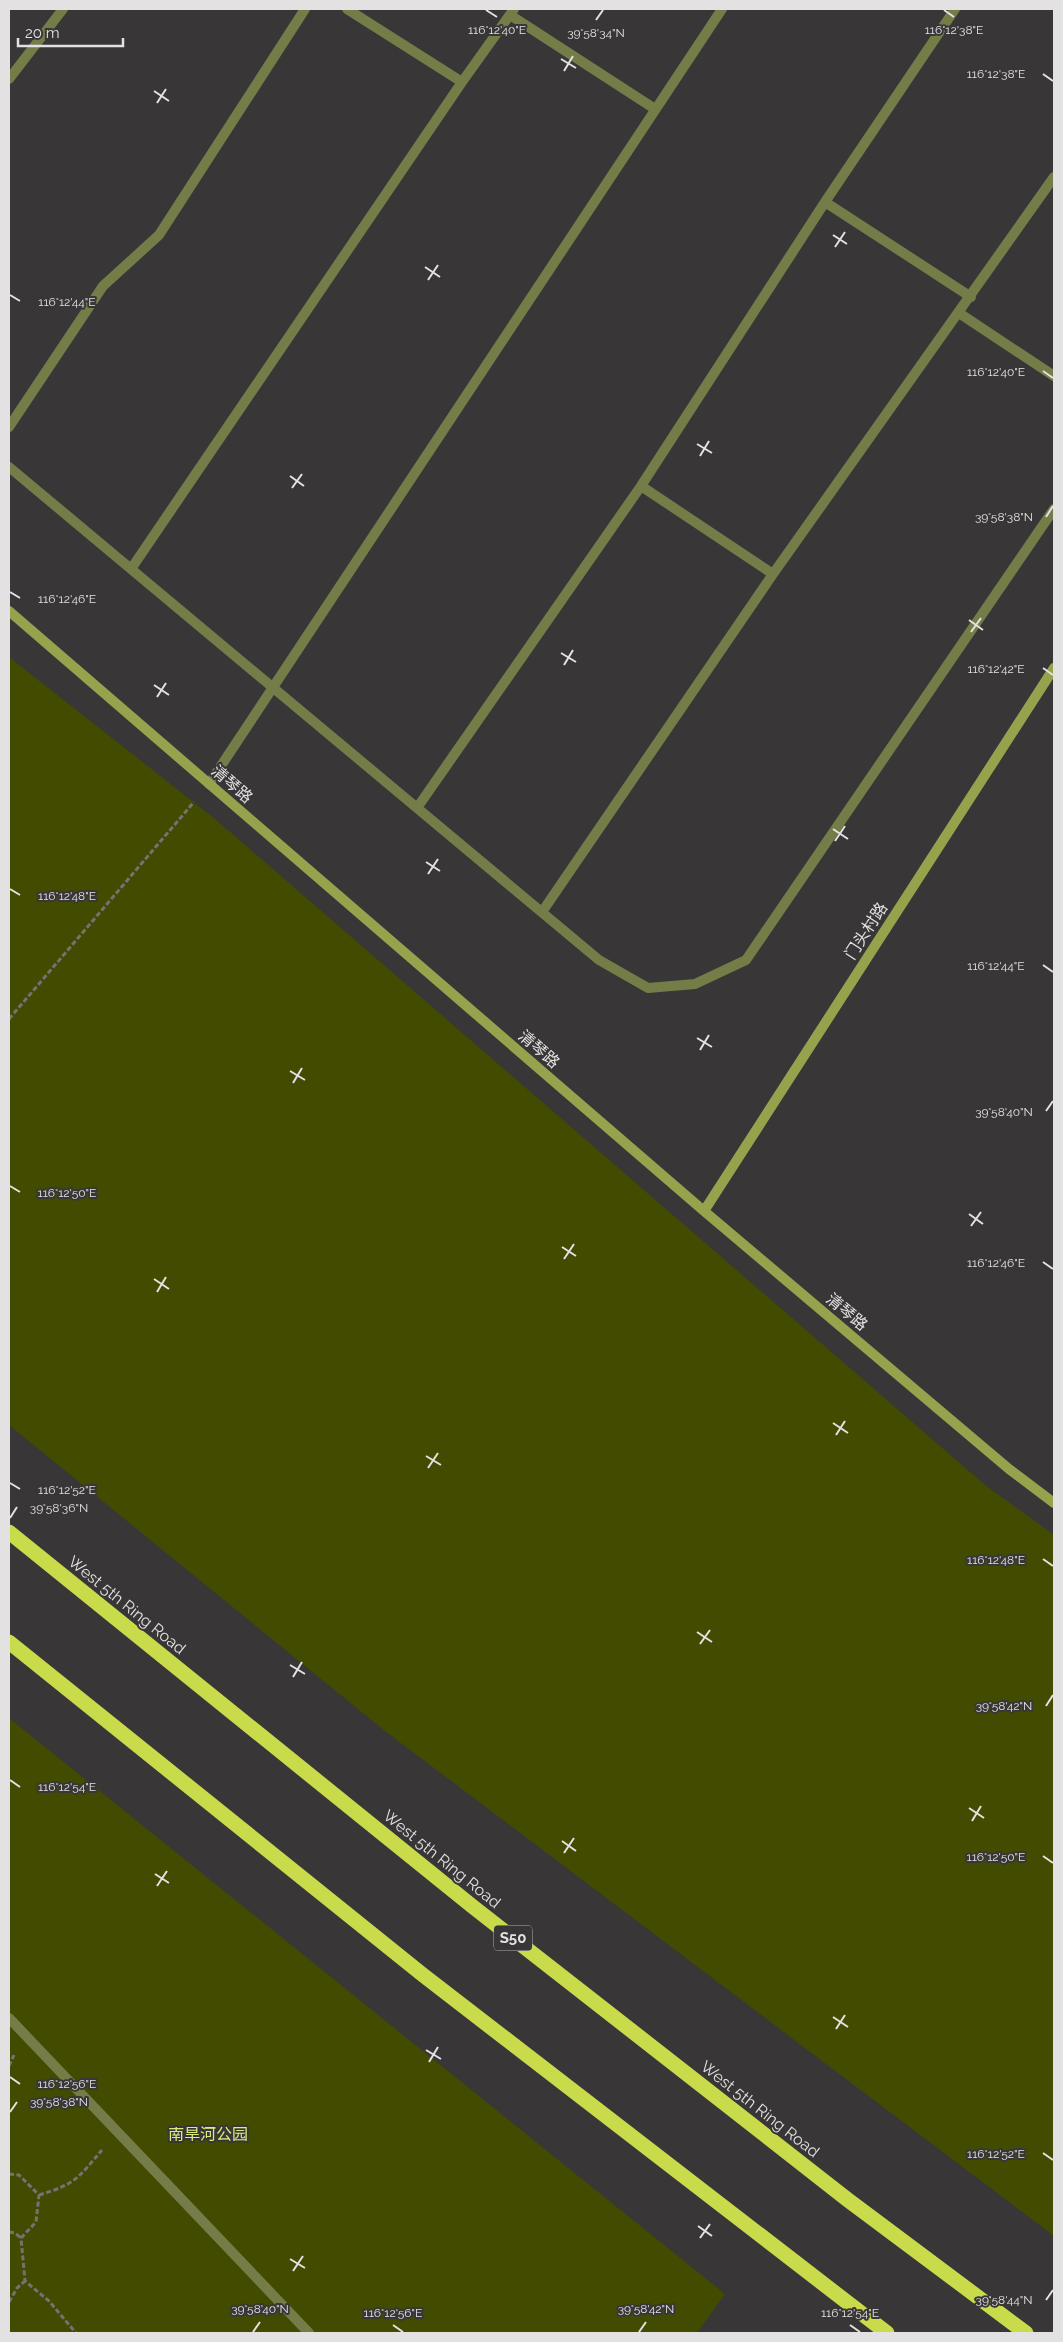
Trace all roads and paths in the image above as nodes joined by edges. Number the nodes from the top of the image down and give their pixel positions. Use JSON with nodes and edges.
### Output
{"nodes":[{"id":1,"x":63,"y":9,"type":"edge"},
{"id":2,"x":305,"y":9,"type":"edge"},
{"id":3,"x":347,"y":9,"type":"edge"},
{"id":4,"x":722,"y":9,"type":"edge"},
{"id":5,"x":955,"y":9,"type":"edge"},
{"id":6,"x":512,"y":12,"type":"edge"},
{"id":7,"x":9,"y":80,"type":"edge"},
{"id":8,"x":462,"y":82,"type":"junction"},
{"id":9,"x":656,"y":109,"type":"junction"},
{"id":10,"x":1054,"y":176,"type":"edge"},
{"id":11,"x":825,"y":202,"type":"junction"},
{"id":12,"x":971,"y":297,"type":"junction"},
{"id":13,"x":960,"y":313,"type":"junction"},
{"id":14,"x":1054,"y":376,"type":"edge"},
{"id":15,"x":9,"y":427,"type":"edge"},
{"id":16,"x":9,"y":467,"type":"edge"},
{"id":17,"x":641,"y":486,"type":"junction"},
{"id":18,"x":1054,"y":509,"type":"edge"},
{"id":19,"x":131,"y":569,"type":"junction"},
{"id":20,"x":773,"y":574,"type":"junction"},
{"id":21,"x":9,"y":612,"type":"edge"},
{"id":22,"x":1054,"y":668,"type":"edge"},
{"id":23,"x":272,"y":686,"type":"junction"},
{"id":24,"x":209,"y":784,"type":"junction"},
{"id":25,"x":418,"y":808,"type":"junction"},
{"id":26,"x":542,"y":912,"type":"junction"},
{"id":27,"x":9,"y":1019,"type":"edge"},
{"id":28,"x":704,"y":1211,"type":"junction"},
{"id":29,"x":1054,"y":1503,"type":"edge"},
{"id":30,"x":9,"y":1532,"type":"edge"},
{"id":31,"x":9,"y":1642,"type":"edge"},
{"id":32,"x":9,"y":2018,"type":"edge"},
{"id":33,"x":118,"y":2133,"type":"junction"},
{"id":34,"x":9,"y":2174,"type":"edge"},
{"id":35,"x":39,"y":2195,"type":"junction"},
{"id":36,"x":9,"y":2232,"type":"edge"},
{"id":37,"x":21,"y":2238,"type":"junction"},
{"id":38,"x":25,"y":2281,"type":"junction"},
{"id":39,"x":9,"y":2302,"type":"edge"},
{"id":40,"x":76,"y":2333,"type":"edge"},
{"id":41,"x":309,"y":2333,"type":"edge"},
{"id":42,"x":887,"y":2333,"type":"edge"},
{"id":43,"x":1026,"y":2333,"type":"edge"}],
"edges":[{"from":1,"to":7,"type":"street"},
{"from":2,"to":15,"type":"street"},
{"from":3,"to":8,"type":"street"},
{"from":4,"to":9,"type":"street"},
{"from":5,"to":11,"type":"street"},
{"from":6,"to":8,"type":"street"},
{"from":6,"to":9,"type":"street"},
{"from":8,"to":19,"type":"street"},
{"from":9,"to":23,"type":"street"},
{"from":10,"to":12,"type":"street"},
{"from":11,"to":12,"type":"street"},
{"from":11,"to":17,"type":"street"},
{"from":12,"to":13,"type":"street"},
{"from":13,"to":14,"type":"street"},
{"from":13,"to":20,"type":"street"},
{"from":16,"to":19,"type":"street"},
{"from":17,"to":20,"type":"street"},
{"from":17,"to":25,"type":"street"},
{"from":18,"to":26,"type":"street"},
{"from":19,"to":23,"type":"street"},
{"from":20,"to":26,"type":"street"},
{"from":21,"to":24,"type":"street","name":"清琴路"},
{"from":22,"to":28,"type":"street","name":"门头村路"},
{"from":23,"to":24,"type":"street"},
{"from":23,"to":25,"type":"street"},
{"from":24,"to":27,"type":"path"},
{"from":24,"to":28,"type":"street","name":"清琴路"},
{"from":25,"to":26,"type":"street"},
{"from":28,"to":29,"type":"street","name":"清琴路"},
{"from":30,"to":43,"type":"highway","name":"West 5th Ring Road","number":"S50"},
{"from":31,"to":42,"type":"highway"},
{"from":32,"to":33,"type":"street"},
{"from":33,"to":35,"type":"path"},
{"from":33,"to":41,"type":"street"},
{"from":34,"to":35,"type":"path"},
{"from":35,"to":37,"type":"path"},
{"from":36,"to":37,"type":"path"},
{"from":37,"to":38,"type":"path"},
{"from":38,"to":39,"type":"path"},
{"from":38,"to":40,"type":"path"}]}
